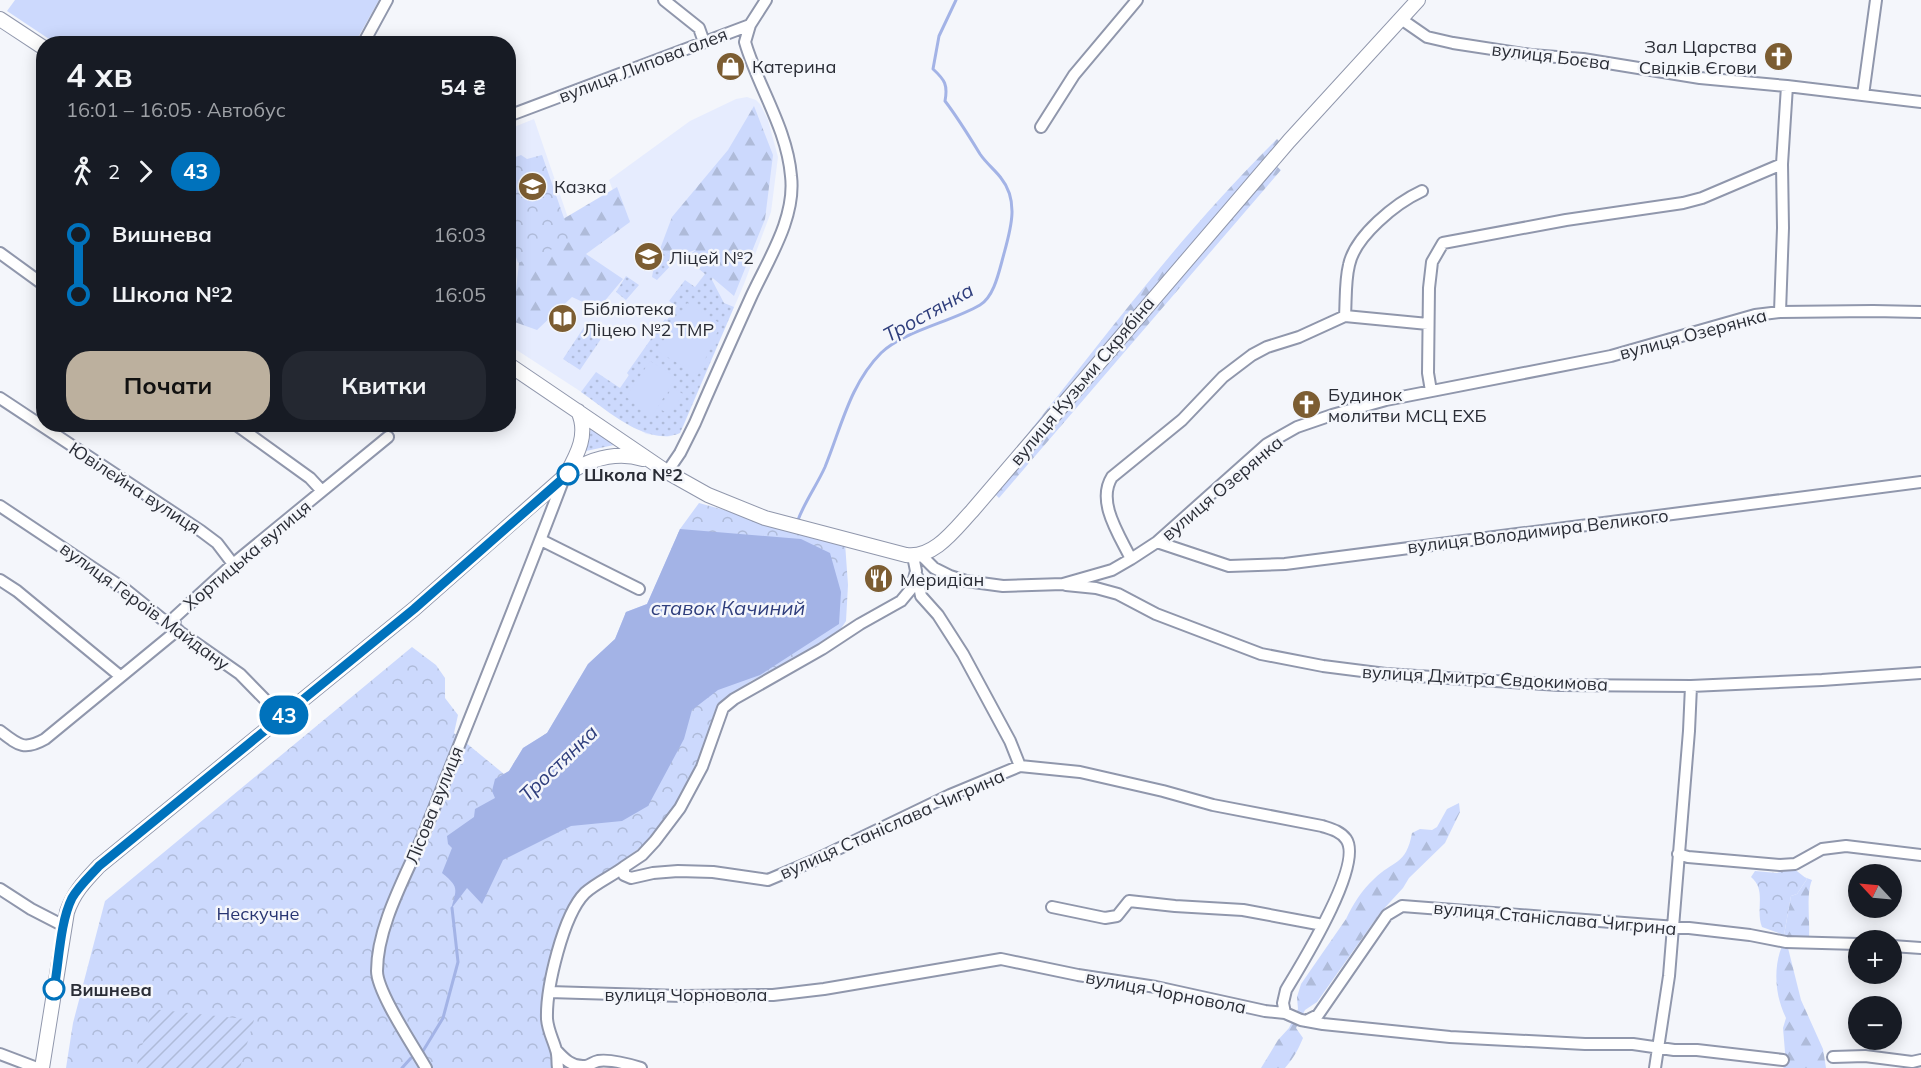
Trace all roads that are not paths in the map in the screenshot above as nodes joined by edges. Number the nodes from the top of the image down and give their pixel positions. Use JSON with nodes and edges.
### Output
{"nodes":[{"id":1,"x":387,"y":0,"type":"edge"},
{"id":2,"x":664,"y":0,"type":"edge"},
{"id":3,"x":766,"y":0,"type":"edge"},
{"id":4,"x":1137,"y":0,"type":"edge"},
{"id":5,"x":1418,"y":0,"type":"edge"},
{"id":6,"x":1876,"y":0,"type":"edge"},
{"id":7,"x":0,"y":19,"type":"edge"},
{"id":8,"x":1401,"y":19,"type":"junction"},
{"id":9,"x":750,"y":25,"type":"junction"},
{"id":10,"x":367,"y":36,"type":"edge"},
{"id":11,"x":704,"y":42,"type":"junction"},
{"id":12,"x":36,"y":43,"type":"edge"},
{"id":13,"x":1787,"y":86,"type":"junction"},
{"id":14,"x":1863,"y":95,"type":"junction"},
{"id":15,"x":1921,"y":102,"type":"edge"},
{"id":16,"x":516,"y":113,"type":"edge"},
{"id":17,"x":1041,"y":127,"type":"dead end"},
{"id":18,"x":1782,"y":164,"type":"junction"},
{"id":19,"x":1422,"y":191,"type":"dead end"},
{"id":20,"x":0,"y":253,"type":"edge"},
{"id":21,"x":36,"y":279,"type":"edge"},
{"id":22,"x":1780,"y":312,"type":"junction"},
{"id":23,"x":1921,"y":312,"type":"edge"},
{"id":24,"x":1345,"y":316,"type":"junction"},
{"id":25,"x":1428,"y":324,"type":"junction"},
{"id":26,"x":516,"y":369,"type":"edge"},
{"id":27,"x":1431,"y":392,"type":"junction"},
{"id":28,"x":0,"y":398,"type":"edge"},
{"id":29,"x":578,"y":411,"type":"junction"},
{"id":30,"x":36,"y":422,"type":"edge"},
{"id":31,"x":52,"y":432,"type":"edge"},
{"id":32,"x":246,"y":432,"type":"edge"},
{"id":33,"x":388,"y":437,"type":"dead end"},
{"id":34,"x":653,"y":463,"type":"junction"},
{"id":35,"x":667,"y":472,"type":"junction"},
{"id":36,"x":566,"y":475,"type":"junction"},
{"id":37,"x":1921,"y":482,"type":"edge"},
{"id":38,"x":322,"y":491,"type":"junction"},
{"id":39,"x":0,"y":506,"type":"edge"},
{"id":40,"x":541,"y":540,"type":"junction"},
{"id":41,"x":1157,"y":542,"type":"junction"},
{"id":42,"x":917,"y":556,"type":"junction"},
{"id":43,"x":1131,"y":559,"type":"junction"},
{"id":44,"x":233,"y":564,"type":"junction"},
{"id":45,"x":916,"y":571,"type":"junction"},
{"id":46,"x":0,"y":580,"type":"edge"},
{"id":47,"x":1063,"y":584,"type":"junction"},
{"id":48,"x":639,"y":589,"type":"dead end"},
{"id":49,"x":174,"y":627,"type":"junction"},
{"id":50,"x":1921,"y":673,"type":"edge"},
{"id":51,"x":120,"y":676,"type":"junction"},
{"id":52,"x":1691,"y":686,"type":"junction"},
{"id":53,"x":282,"y":717,"type":"junction"},
{"id":54,"x":0,"y":731,"type":"edge"},
{"id":55,"x":1020,"y":766,"type":"junction"},
{"id":56,"x":1678,"y":854,"type":"junction"},
{"id":57,"x":1921,"y":855,"type":"edge"},
{"id":58,"x":624,"y":867,"type":"junction"},
{"id":59,"x":0,"y":889,"type":"edge"},
{"id":60,"x":1052,"y":907,"type":"dead end"},
{"id":61,"x":1323,"y":925,"type":"junction"},
{"id":62,"x":64,"y":926,"type":"junction"},
{"id":63,"x":1673,"y":927,"type":"junction"},
{"id":64,"x":1848,"y":944,"type":"edge"},
{"id":65,"x":1902,"y":947,"type":"edge"},
{"id":66,"x":1921,"y":948,"type":"edge"},
{"id":67,"x":549,"y":992,"type":"junction"},
{"id":68,"x":1297,"y":1018,"type":"junction"},
{"id":69,"x":1658,"y":1048,"type":"junction"},
{"id":70,"x":556,"y":1050,"type":"junction"},
{"id":71,"x":0,"y":1054,"type":"edge"},
{"id":72,"x":1833,"y":1057,"type":"dead end"},
{"id":73,"x":1783,"y":1060,"type":"dead end"},
{"id":74,"x":1921,"y":1060,"type":"edge"},
{"id":75,"x":37,"y":1068,"type":"edge"},
{"id":76,"x":42,"y":1068,"type":"edge"},
{"id":77,"x":426,"y":1068,"type":"edge"},
{"id":78,"x":558,"y":1068,"type":"edge"},
{"id":79,"x":641,"y":1068,"type":"edge"},
{"id":80,"x":1655,"y":1068,"type":"edge"}],
"edges":[{"from":1,"to":10,"type":"street"},
{"from":2,"to":11,"type":"street"},
{"from":3,"to":9,"type":"street","name":"вулиця Липова алея"},
{"from":4,"to":17,"type":"street"},
{"from":5,"to":8,"type":"main road","name":"вулиця Кузьми Скрябіна"},
{"from":6,"to":14,"type":"street"},
{"from":7,"to":12,"type":"main road"},
{"from":8,"to":13,"type":"street","name":"вулиця Боєва"},
{"from":8,"to":42,"type":"main road","name":"вулиця Кузьми Скрябіна"},
{"from":9,"to":11,"type":"street","name":"вулиця Липова алея"},
{"from":9,"to":35,"type":"street"},
{"from":11,"to":16,"type":"street","name":"вулиця Липова алея"},
{"from":13,"to":14,"type":"street","name":"вулиця Боєва"},
{"from":13,"to":18,"type":"street"},
{"from":14,"to":15,"type":"street","name":"вулиця Боєва"},
{"from":18,"to":22,"type":"street"},
{"from":18,"to":25,"type":"street"},
{"from":19,"to":24,"type":"street"},
{"from":20,"to":21,"type":"street"},
{"from":22,"to":23,"type":"street","name":"вулиця Озерянка"},
{"from":22,"to":27,"type":"street","name":"вулиця Озерянка"},
{"from":24,"to":25,"type":"street"},
{"from":24,"to":43,"type":"street"},
{"from":25,"to":27,"type":"street"},
{"from":26,"to":29,"type":"main road"},
{"from":27,"to":41,"type":"street","name":"вулиця Озерянка"},
{"from":28,"to":30,"type":"street","name":"Ювілейна вулиця"},
{"from":29,"to":34,"type":"main road"},
{"from":29,"to":36,"type":"main road"},
{"from":31,"to":44,"type":"street","name":"Ювілейна вулиця"},
{"from":32,"to":38,"type":"street"},
{"from":33,"to":38,"type":"street","name":"Хортицька вулиця"},
{"from":34,"to":35,"type":"main road"},
{"from":34,"to":36,"type":"main road"},
{"from":35,"to":42,"type":"main road"},
{"from":36,"to":40,"type":"street","name":"Лісова вулиця"},
{"from":36,"to":53,"type":"main road"},
{"from":37,"to":41,"type":"street","name":"вулиця Володимира Великого"},
{"from":38,"to":44,"type":"street","name":"Хортицька вулиця"},
{"from":39,"to":49,"type":"street","name":"вулиця Героїв Майдану"},
{"from":40,"to":48,"type":"street"},
{"from":40,"to":77,"type":"street","name":"Лісова вулиця"},
{"from":41,"to":43,"type":"street","name":"вулиця Озерянка"},
{"from":42,"to":45,"type":"street"},
{"from":42,"to":47,"type":"street","name":"вулиця Озерянка"},
{"from":43,"to":47,"type":"street","name":"вулиця Озерянка"},
{"from":44,"to":49,"type":"street","name":"Хортицька вулиця"},
{"from":45,"to":55,"type":"street"},
{"from":45,"to":58,"type":"street"},
{"from":46,"to":51,"type":"street"},
{"from":47,"to":52,"type":"street","name":"вулиця Дмитра Євдокимова"},
{"from":49,"to":51,"type":"street","name":"Хортицька вулиця"},
{"from":49,"to":53,"type":"street","name":"вулиця Героїв Майдану"},
{"from":50,"to":52,"type":"street","name":"вулиця Дмитра Євдокимова"},
{"from":51,"to":54,"type":"street","name":"Хортицька вулиця"},
{"from":52,"to":56,"type":"street"},
{"from":53,"to":62,"type":"main road"},
{"from":55,"to":58,"type":"street","name":"вулиця Станіслава Чигрина"},
{"from":55,"to":61,"type":"street","name":"вулиця Станіслава Чигрина"},
{"from":56,"to":57,"type":"street"},
{"from":56,"to":63,"type":"street"},
{"from":58,"to":67,"type":"street"},
{"from":59,"to":62,"type":"street"},
{"from":60,"to":61,"type":"street"},
{"from":61,"to":68,"type":"street","name":"вулиця Станіслава Чигрина"},
{"from":62,"to":76,"type":"main road"},
{"from":63,"to":64,"type":"street","name":"вулиця Станіслава Чигрина"},
{"from":63,"to":68,"type":"street","name":"вулиця Станіслава Чигрина"},
{"from":63,"to":69,"type":"street"},
{"from":65,"to":66,"type":"street"},
{"from":67,"to":68,"type":"street","name":"вулиця Чорновола"},
{"from":67,"to":70,"type":"street"},
{"from":68,"to":69,"type":"street","name":"вулиця Чорновола"},
{"from":69,"to":73,"type":"street","name":"вулиця Чорновола"},
{"from":69,"to":80,"type":"street"},
{"from":70,"to":78,"type":"street"},
{"from":70,"to":79,"type":"street"},
{"from":71,"to":75,"type":"street"},
{"from":72,"to":74,"type":"street"}]}
